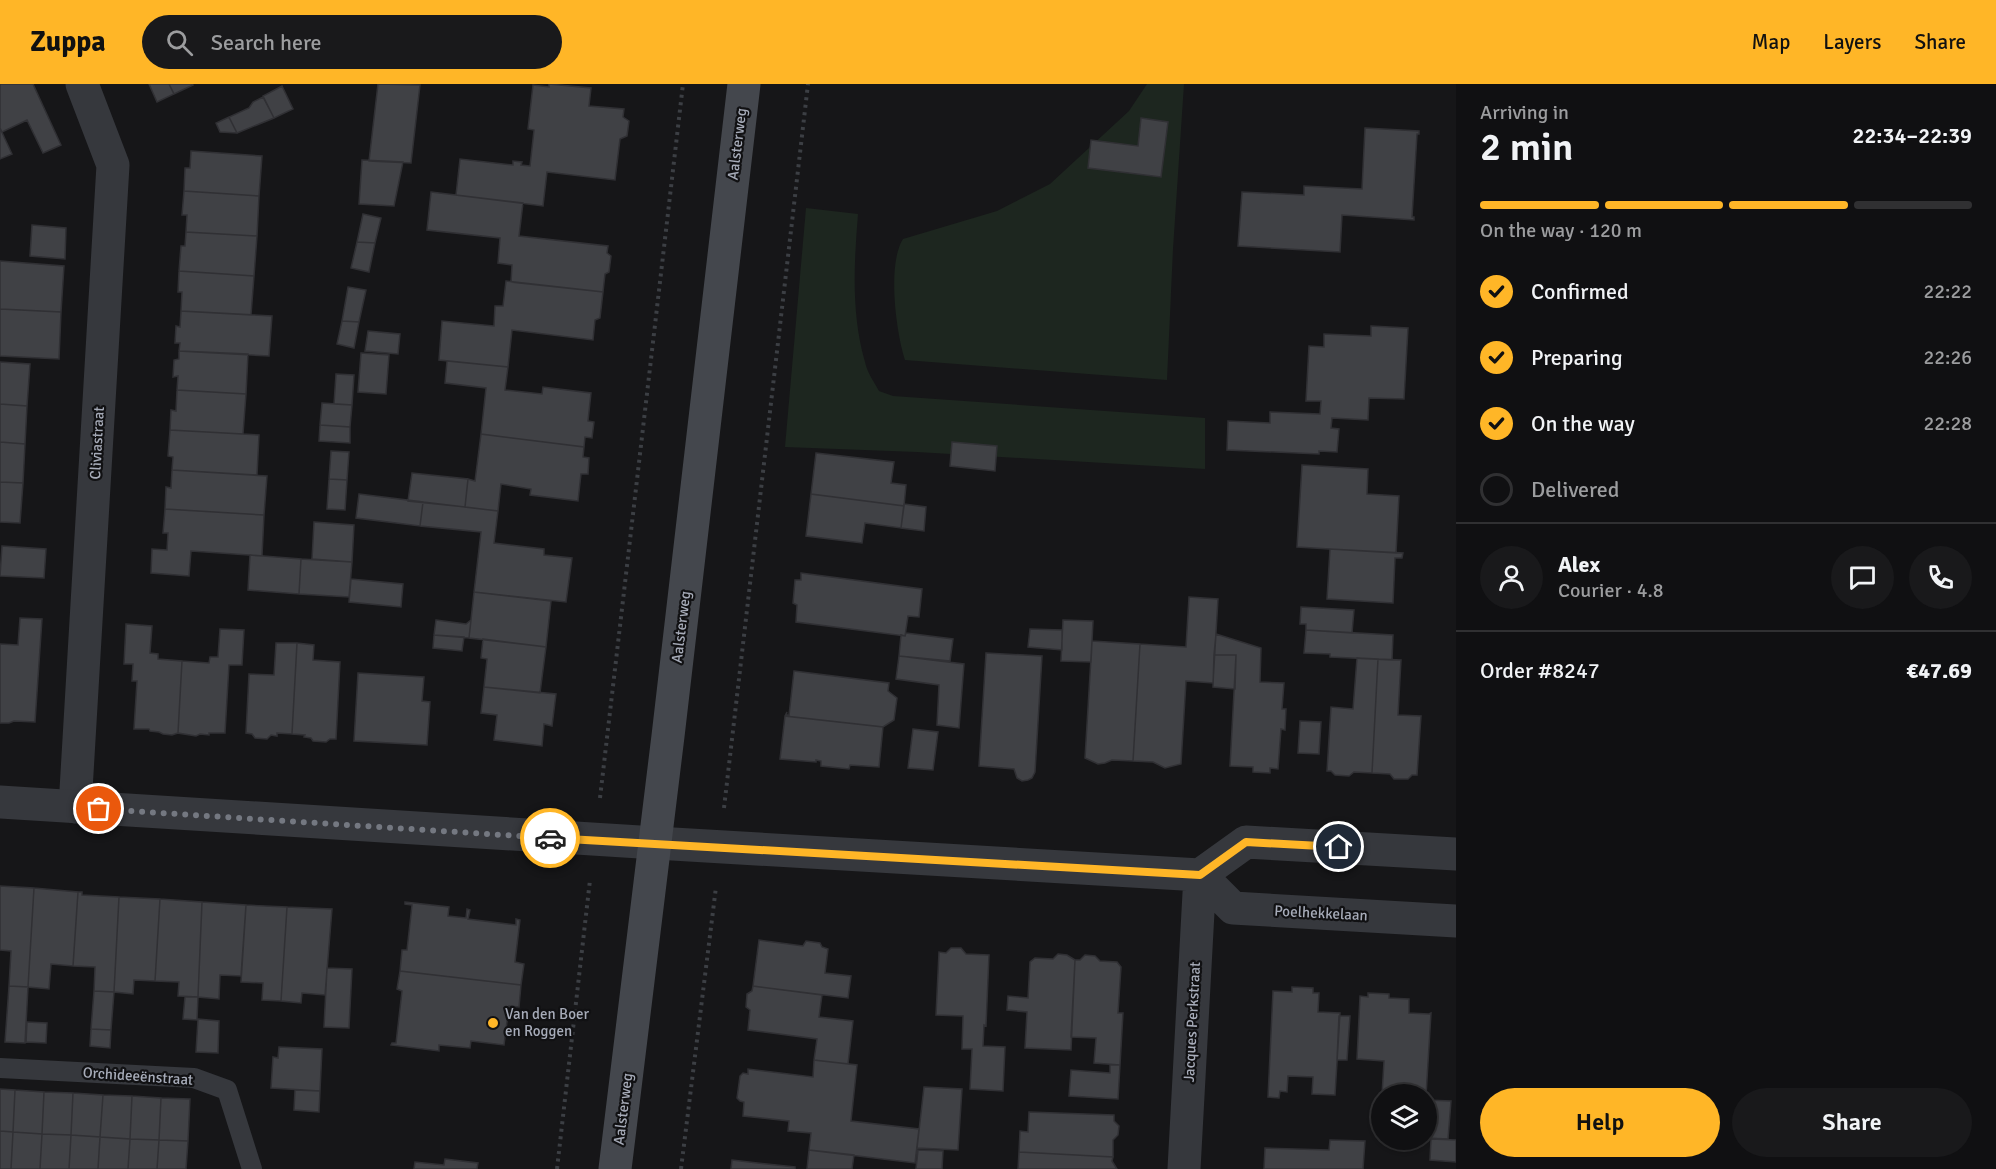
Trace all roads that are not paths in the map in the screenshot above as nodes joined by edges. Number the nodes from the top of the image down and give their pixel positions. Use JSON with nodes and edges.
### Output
{"nodes":[{"id":1,"x":81,"y":84,"type":"edge"},
{"id":2,"x":744,"y":84,"type":"edge"},
{"id":3,"x":0,"y":802,"type":"edge"},
{"id":4,"x":75,"y":807,"type":"junction"},
{"id":5,"x":656,"y":843,"type":"junction"},
{"id":6,"x":1456,"y":854,"type":"edge"},
{"id":7,"x":1200,"y":875,"type":"junction"},
{"id":8,"x":1456,"y":921,"type":"edge"},
{"id":9,"x":0,"y":1068,"type":"edge"},
{"id":10,"x":252,"y":1169,"type":"edge"},
{"id":11,"x":615,"y":1169,"type":"edge"},
{"id":12,"x":1184,"y":1169,"type":"edge"}],
"edges":[{"from":1,"to":4,"type":"street","name":"Cliviastraat"},
{"from":2,"to":5,"type":"main road","name":"Aalsterweg"},
{"from":3,"to":4,"type":"street"},
{"from":4,"to":5,"type":"street"},
{"from":5,"to":7,"type":"street"},
{"from":5,"to":11,"type":"main road","name":"Aalsterweg"},
{"from":6,"to":7,"type":"street"},
{"from":7,"to":8,"type":"street","name":"Poelhekkelaan"},
{"from":7,"to":12,"type":"street","name":"Jacques Perkstraat"},
{"from":9,"to":10,"type":"lane","name":"Orchideeënstraat"}]}
